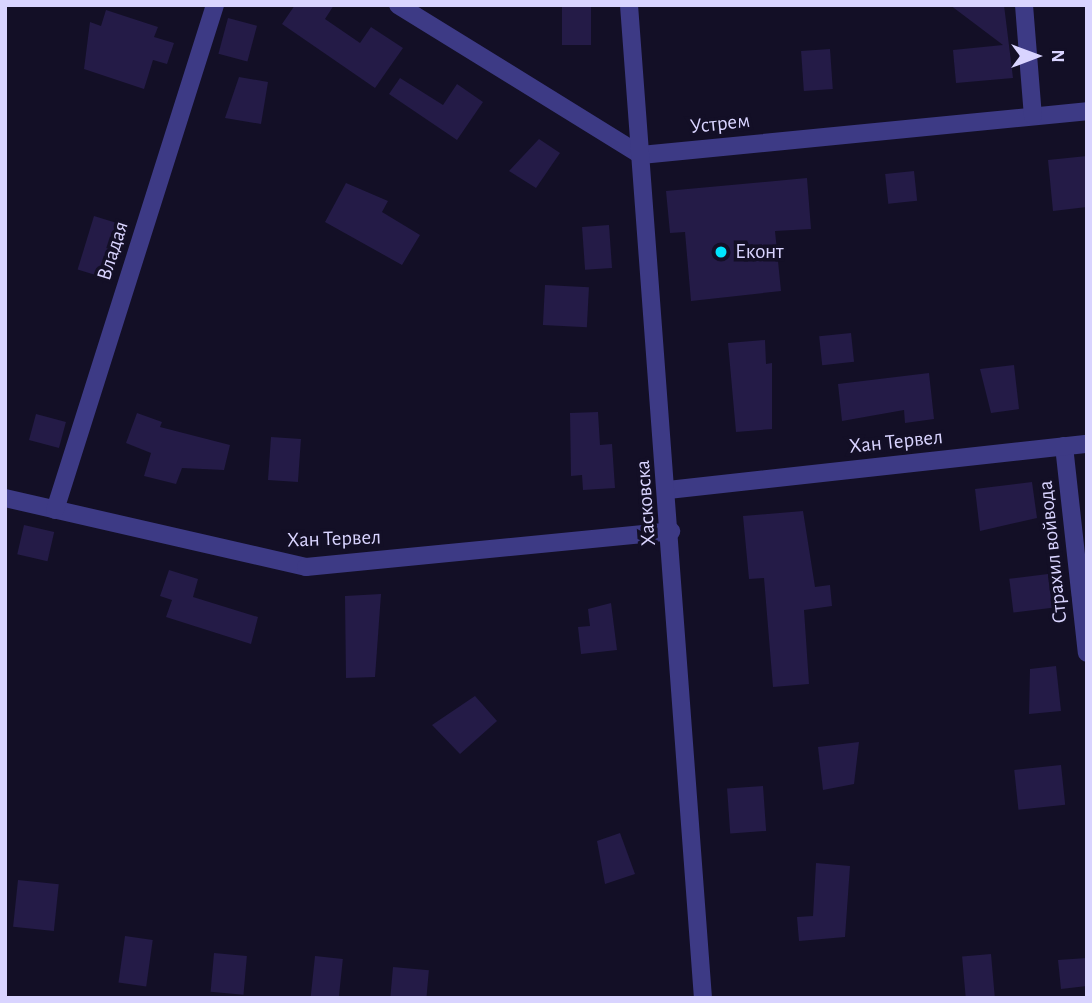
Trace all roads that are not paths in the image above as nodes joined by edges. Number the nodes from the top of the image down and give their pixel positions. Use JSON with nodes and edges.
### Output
{"nodes":[{"id":1,"x":215,"y":5,"type":"edge"},
{"id":2,"x":398,"y":5,"type":"edge"},
{"id":3,"x":629,"y":5,"type":"edge"},
{"id":4,"x":1024,"y":5,"type":"edge"},
{"id":5,"x":1087,"y":111,"type":"edge"},
{"id":6,"x":1033,"y":116,"type":"junction"},
{"id":7,"x":641,"y":155,"type":"junction"},
{"id":8,"x":1087,"y":444,"type":"edge"},
{"id":9,"x":1064,"y":446,"type":"junction"},
{"id":10,"x":668,"y":490,"type":"junction"},
{"id":11,"x":5,"y":498,"type":"edge"},
{"id":12,"x":55,"y":510,"type":"junction"},
{"id":13,"x":671,"y":531,"type":"junction"},
{"id":14,"x":1087,"y":653,"type":"edge"},
{"id":15,"x":703,"y":998,"type":"edge"}],
"edges":[{"from":1,"to":12,"type":"street","name":"Владая"},
{"from":2,"to":7,"type":"street"},
{"from":3,"to":7,"type":"street","name":"Хасковска"},
{"from":4,"to":6,"type":"street"},
{"from":5,"to":6,"type":"street","name":"Устрем"},
{"from":6,"to":7,"type":"street","name":"Устрем"},
{"from":7,"to":10,"type":"street","name":"Хасковска"},
{"from":8,"to":9,"type":"street","name":"Хан Тервел"},
{"from":9,"to":10,"type":"street","name":"Хан Тервел"},
{"from":9,"to":14,"type":"street","name":"Страхил войвода"},
{"from":10,"to":13,"type":"street","name":"Хасковска"},
{"from":11,"to":12,"type":"street","name":"Хан Тервел"},
{"from":12,"to":13,"type":"street","name":"Хан Тервел"},
{"from":13,"to":15,"type":"street","name":"Хасковска"}]}
